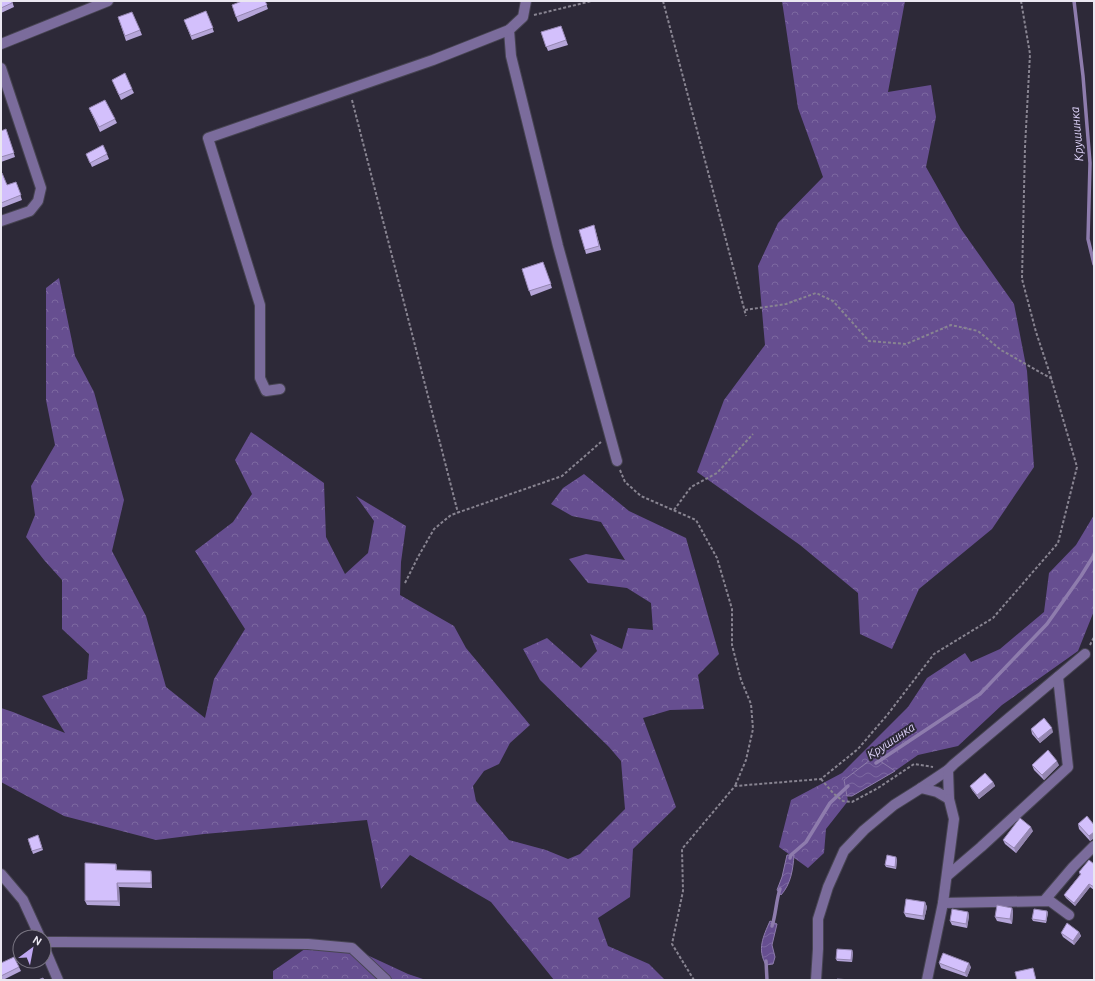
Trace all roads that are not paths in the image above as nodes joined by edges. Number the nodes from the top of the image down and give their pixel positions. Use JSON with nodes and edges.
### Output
{"nodes":[{"id":1,"x":108,"y":1,"type":"edge"},
{"id":2,"x":526,"y":1,"type":"edge"},
{"id":3,"x":509,"y":30,"type":"junction"},
{"id":4,"x":1,"y":44,"type":"edge"},
{"id":5,"x":1,"y":68,"type":"edge"},
{"id":6,"x":1,"y":221,"type":"edge"},
{"id":7,"x":280,"y":389,"type":"dead end"},
{"id":8,"x":617,"y":462,"type":"road end"},
{"id":9,"x":1085,"y":654,"type":"dead end"},
{"id":10,"x":1058,"y":677,"type":"junction"},
{"id":11,"x":948,"y":770,"type":"junction"},
{"id":12,"x":921,"y":788,"type":"junction"},
{"id":13,"x":949,"y":799,"type":"junction"},
{"id":14,"x":1094,"y":846,"type":"edge"},
{"id":15,"x":1,"y":874,"type":"edge"},
{"id":16,"x":947,"y":876,"type":"junction"},
{"id":17,"x":1044,"y":901,"type":"junction"},
{"id":18,"x":943,"y":903,"type":"junction"},
{"id":19,"x":1069,"y":915,"type":"dead end"},
{"id":20,"x":36,"y":929,"type":"edge"},
{"id":21,"x":52,"y":942,"type":"edge"},
{"id":22,"x":52,"y":966,"type":"edge"},
{"id":23,"x":58,"y":980,"type":"edge"},
{"id":24,"x":386,"y":980,"type":"edge"},
{"id":25,"x":816,"y":980,"type":"edge"},
{"id":26,"x":927,"y":980,"type":"edge"}],
"edges":[{"from":1,"to":4,"type":"street"},
{"from":2,"to":3,"type":"street"},
{"from":3,"to":7,"type":"street"},
{"from":3,"to":8,"type":"street"},
{"from":5,"to":6,"type":"street"},
{"from":9,"to":10,"type":"street"},
{"from":10,"to":11,"type":"street"},
{"from":10,"to":16,"type":"street"},
{"from":11,"to":12,"type":"street"},
{"from":11,"to":13,"type":"street"},
{"from":12,"to":13,"type":"street"},
{"from":12,"to":25,"type":"street"},
{"from":13,"to":16,"type":"street"},
{"from":14,"to":17,"type":"street"},
{"from":15,"to":20,"type":"street"},
{"from":16,"to":18,"type":"street"},
{"from":17,"to":18,"type":"street"},
{"from":17,"to":19,"type":"street"},
{"from":18,"to":26,"type":"street"},
{"from":21,"to":24,"type":"street"},
{"from":22,"to":23,"type":"street"}]}
